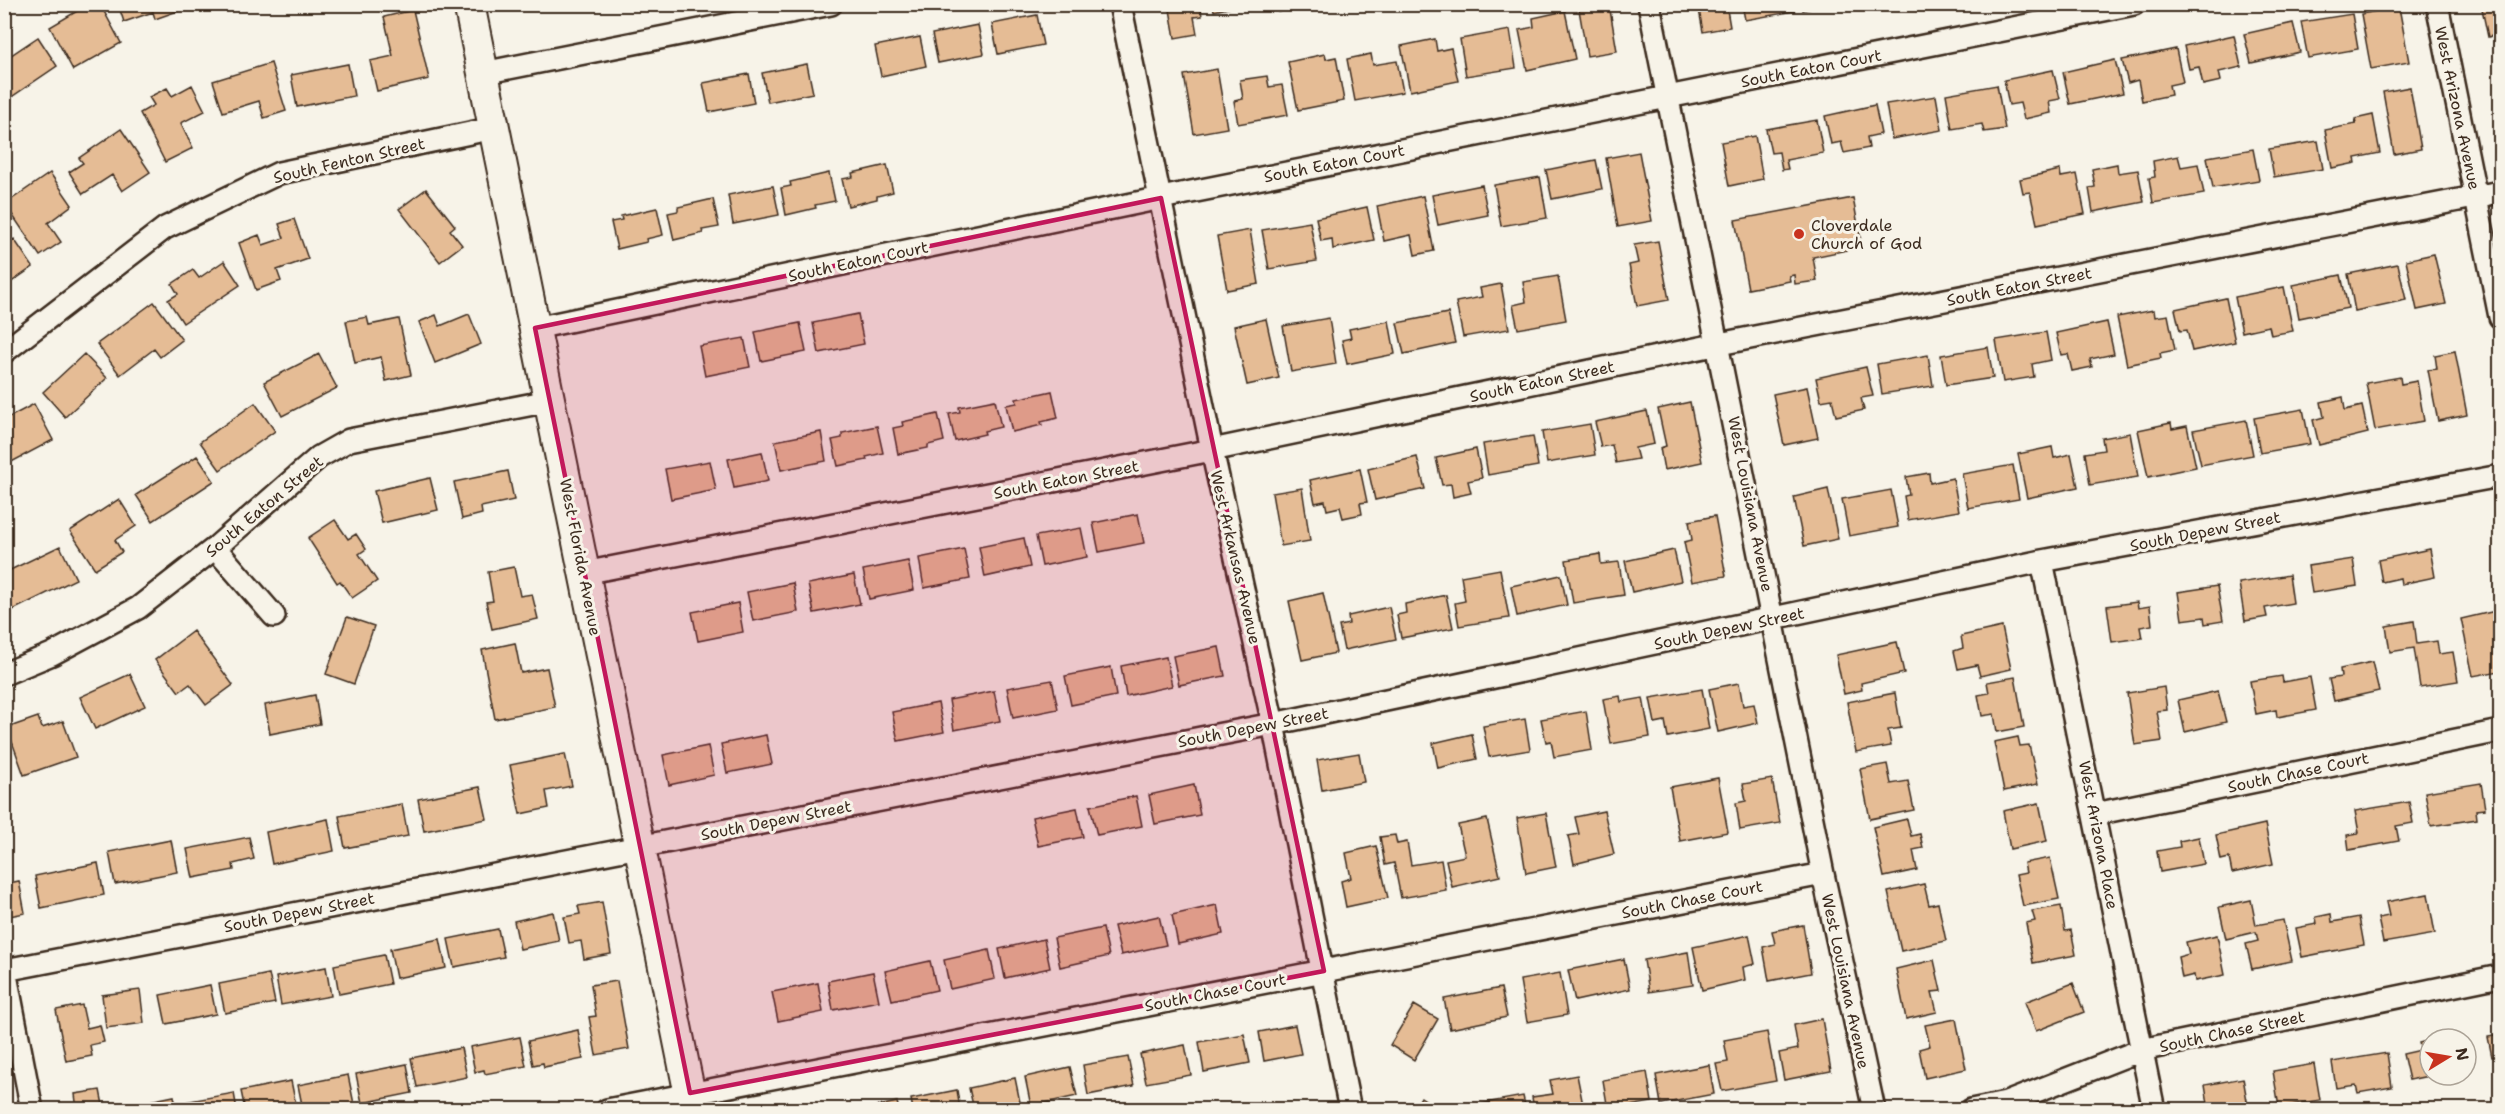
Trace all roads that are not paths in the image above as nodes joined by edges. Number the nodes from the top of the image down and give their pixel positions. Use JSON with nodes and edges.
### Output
{"nodes":[{"id":1,"x":469,"y":4,"type":"edge"},
{"id":2,"x":831,"y":4,"type":"edge"},
{"id":3,"x":1120,"y":4,"type":"edge"},
{"id":4,"x":1649,"y":4,"type":"edge"},
{"id":5,"x":2134,"y":4,"type":"edge"},
{"id":6,"x":2437,"y":4,"type":"edge"},
{"id":7,"x":483,"y":73,"type":"junction"},
{"id":8,"x":1666,"y":97,"type":"junction"},
{"id":9,"x":494,"y":128,"type":"junction"},
{"id":10,"x":2500,"y":192,"type":"edge"},
{"id":11,"x":2476,"y":197,"type":"junction"},
{"id":12,"x":1161,"y":198,"type":"junction"},
{"id":13,"x":2500,"y":317,"type":"edge"},
{"id":14,"x":535,"y":328,"type":"junction"},
{"id":15,"x":1719,"y":344,"type":"junction"},
{"id":16,"x":4,"y":352,"type":"edge"},
{"id":17,"x":549,"y":401,"type":"junction"},
{"id":18,"x":1212,"y":450,"type":"junction"},
{"id":19,"x":2500,"y":476,"type":"edge"},
{"id":20,"x":215,"y":548,"type":"junction"},
{"id":21,"x":2042,"y":561,"type":"junction"},
{"id":22,"x":584,"y":573,"type":"junction"},
{"id":23,"x":273,"y":616,"type":"dead end"},
{"id":24,"x":1773,"y":619,"type":"junction"},
{"id":25,"x":4,"y":674,"type":"edge"},
{"id":26,"x":1273,"y":724,"type":"junction"},
{"id":27,"x":2500,"y":731,"type":"edge"},
{"id":28,"x":2095,"y":814,"type":"junction"},
{"id":29,"x":639,"y":846,"type":"junction"},
{"id":30,"x":1823,"y":874,"type":"junction"},
{"id":31,"x":4,"y":970,"type":"edge"},
{"id":32,"x":1324,"y":971,"type":"junction"},
{"id":33,"x":2500,"y":976,"type":"edge"},
{"id":34,"x":2141,"y":1050,"type":"junction"},
{"id":35,"x":691,"y":1101,"type":"edge"},
{"id":36,"x":32,"y":1110,"type":"edge"},
{"id":37,"x":607,"y":1110,"type":"edge"},
{"id":38,"x":1350,"y":1110,"type":"edge"},
{"id":39,"x":1874,"y":1110,"type":"edge"},
{"id":40,"x":1971,"y":1110,"type":"edge"},
{"id":41,"x":2154,"y":1110,"type":"edge"}],
"edges":[{"from":1,"to":7,"type":"street","name":"West Florida Avenue"},
{"from":2,"to":7,"type":"street"},
{"from":3,"to":12,"type":"street","name":"West Arkansas Avenue"},
{"from":4,"to":8,"type":"street","name":"West Louisiana Avenue"},
{"from":5,"to":8,"type":"street","name":"South Eaton Court"},
{"from":6,"to":11,"type":"street","name":"West Arizona Avenue"},
{"from":7,"to":9,"type":"street","name":"West Florida Avenue"},
{"from":8,"to":12,"type":"street","name":"South Eaton Court"},
{"from":8,"to":15,"type":"street","name":"West Louisiana Avenue"},
{"from":9,"to":14,"type":"street","name":"West Florida Avenue"},
{"from":9,"to":16,"type":"street","name":"South Fenton Street"},
{"from":10,"to":11,"type":"street","name":"South Eaton Street"},
{"from":11,"to":13,"type":"street","name":"West Arizona Avenue"},
{"from":11,"to":15,"type":"street","name":"South Eaton Street"},
{"from":12,"to":14,"type":"street","name":"South Eaton Court"},
{"from":12,"to":18,"type":"street","name":"West Arkansas Avenue"},
{"from":14,"to":17,"type":"street","name":"West Florida Avenue"},
{"from":15,"to":18,"type":"street","name":"South Eaton Street"},
{"from":15,"to":24,"type":"street","name":"West Louisiana Avenue"},
{"from":17,"to":20,"type":"street","name":"South Eaton Street"},
{"from":17,"to":22,"type":"street","name":"West Florida Avenue"},
{"from":18,"to":22,"type":"street","name":"South Eaton Street"},
{"from":18,"to":26,"type":"street","name":"West Arkansas Avenue"},
{"from":19,"to":21,"type":"street","name":"South Depew Street"},
{"from":20,"to":23,"type":"street"},
{"from":20,"to":25,"type":"street","name":"South Eaton Street"},
{"from":21,"to":24,"type":"street","name":"South Depew Street"},
{"from":21,"to":28,"type":"street","name":"West Arizona Place"},
{"from":22,"to":29,"type":"street","name":"West Florida Avenue"},
{"from":24,"to":26,"type":"street","name":"South Depew Street"},
{"from":24,"to":30,"type":"street","name":"West Louisiana Avenue"},
{"from":26,"to":29,"type":"street","name":"South Depew Street"},
{"from":26,"to":32,"type":"street","name":"West Arkansas Avenue"},
{"from":27,"to":28,"type":"street","name":"South Chase Court"},
{"from":28,"to":34,"type":"street","name":"West Arizona Place"},
{"from":29,"to":31,"type":"street","name":"South Depew Street"},
{"from":29,"to":35,"type":"street","name":"West Florida Avenue"},
{"from":30,"to":32,"type":"street","name":"South Chase Court"},
{"from":30,"to":39,"type":"street","name":"West Louisiana Avenue"},
{"from":31,"to":36,"type":"street"},
{"from":32,"to":35,"type":"street","name":"South Chase Court"},
{"from":32,"to":38,"type":"street","name":"West Arkansas Avenue"},
{"from":33,"to":34,"type":"street","name":"South Chase Street"},
{"from":34,"to":40,"type":"street","name":"South Chase Street"},
{"from":34,"to":41,"type":"street","name":"West Arizona Place"},
{"from":35,"to":37,"type":"street","name":"South Chase Court"}]}
